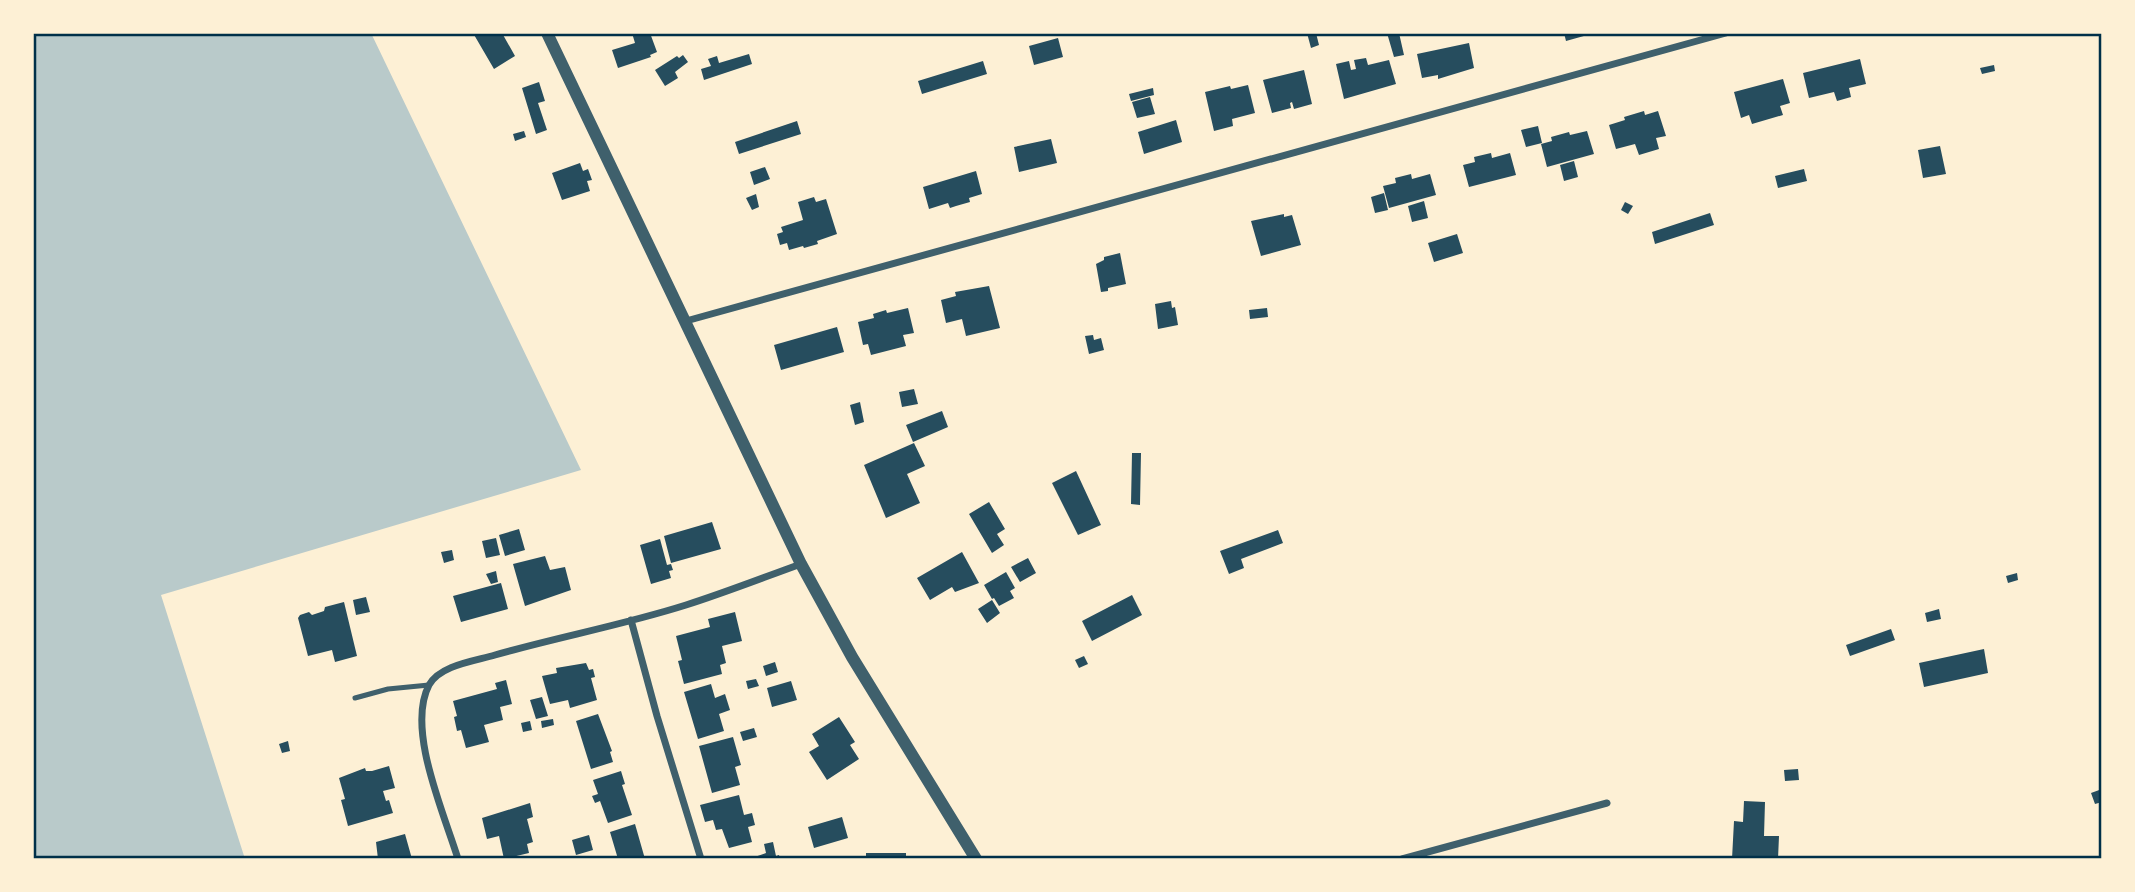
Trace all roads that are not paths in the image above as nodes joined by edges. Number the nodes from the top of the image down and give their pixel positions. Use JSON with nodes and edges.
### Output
{"nodes":[{"id":1,"x":547,"y":33,"type":"edge"},
{"id":2,"x":1726,"y":33,"type":"edge"},
{"id":3,"x":686,"y":321,"type":"junction"},
{"id":4,"x":801,"y":564,"type":"junction"},
{"id":5,"x":631,"y":620,"type":"junction"},
{"id":6,"x":429,"y":685,"type":"junction"},
{"id":7,"x":355,"y":698,"type":"dead end"},
{"id":8,"x":1606,"y":803,"type":"dead end"},
{"id":9,"x":458,"y":859,"type":"edge"},
{"id":10,"x":701,"y":859,"type":"edge"},
{"id":11,"x":976,"y":859,"type":"edge"},
{"id":12,"x":1402,"y":859,"type":"edge"}],
"edges":[{"from":1,"to":3,"type":"street"},
{"from":2,"to":3,"type":"street"},
{"from":3,"to":4,"type":"street"},
{"from":4,"to":5,"type":"street"},
{"from":4,"to":11,"type":"street"},
{"from":5,"to":6,"type":"street"},
{"from":5,"to":10,"type":"street"},
{"from":6,"to":7,"type":"lane"},
{"from":6,"to":9,"type":"street"},
{"from":8,"to":12,"type":"street"}]}
